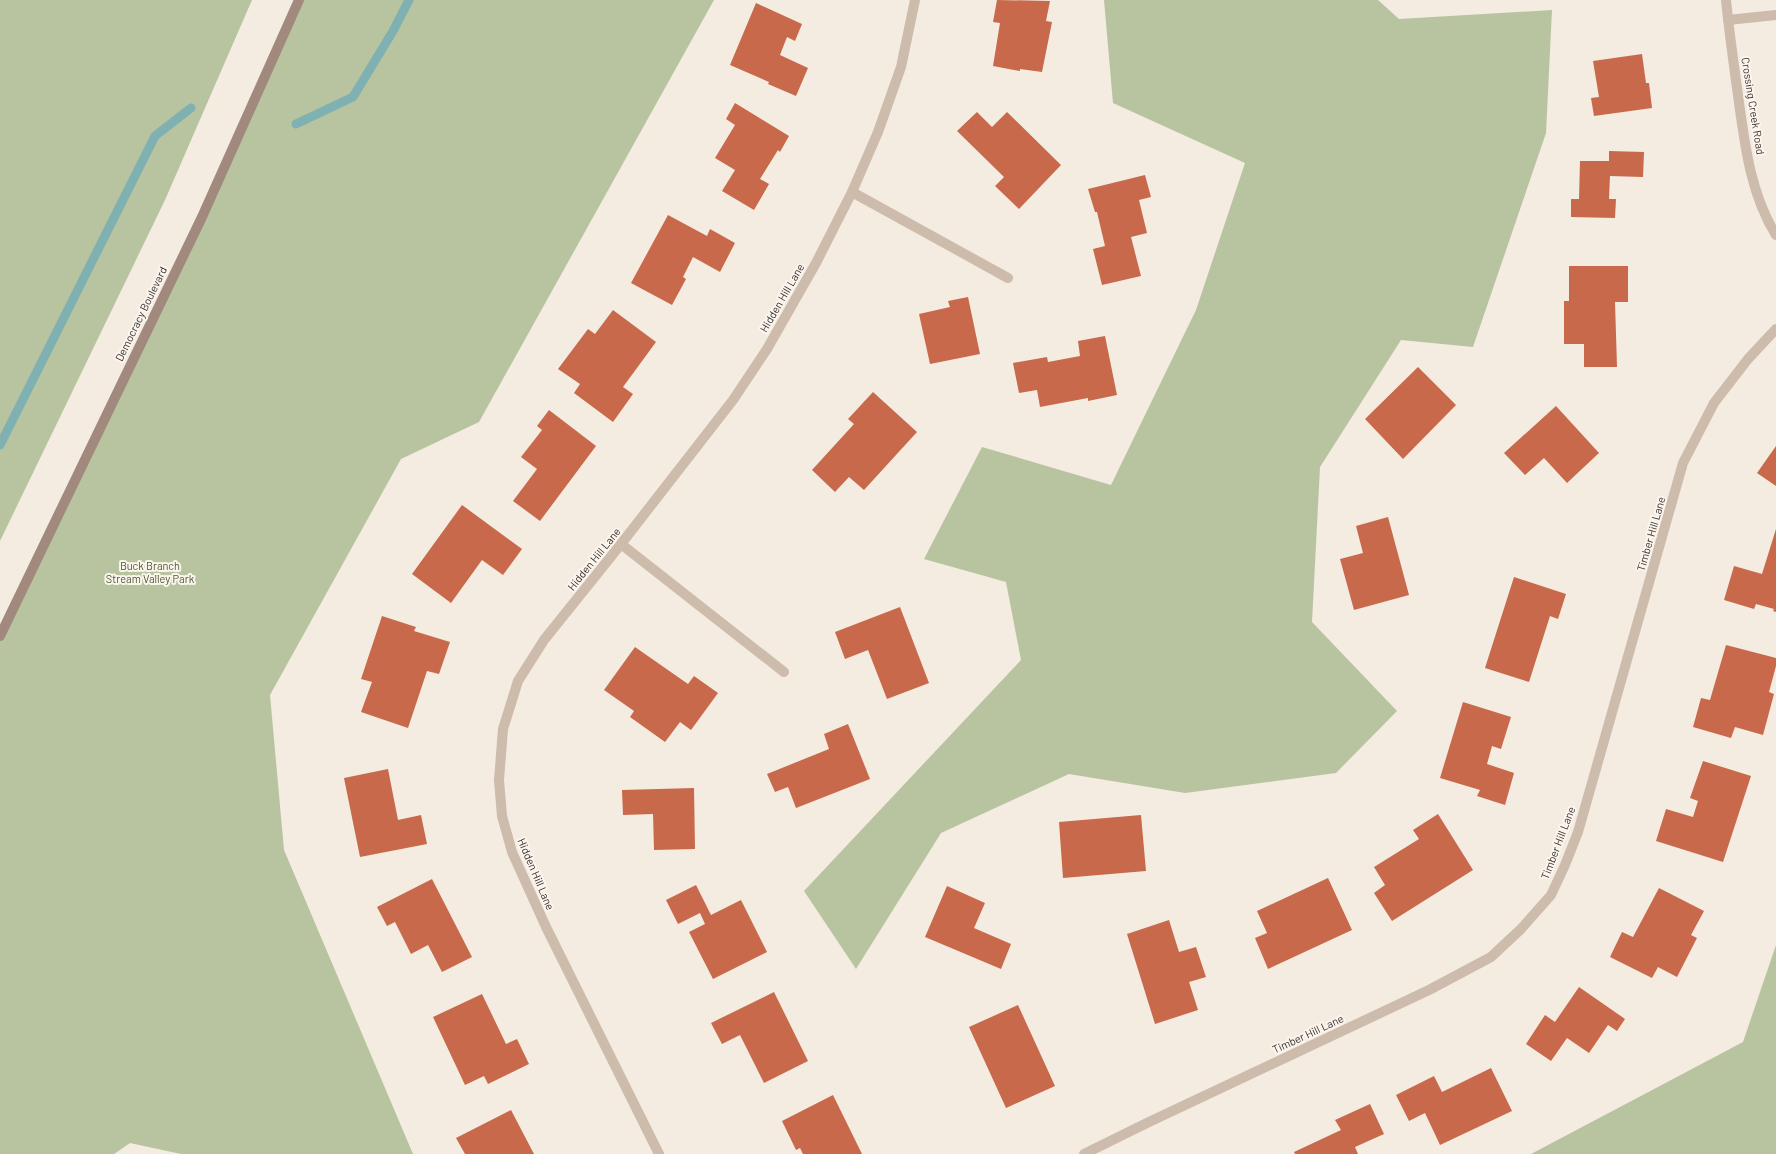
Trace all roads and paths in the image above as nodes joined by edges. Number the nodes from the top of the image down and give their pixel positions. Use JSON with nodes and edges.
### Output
{"nodes":[{"id":1,"x":299,"y":0,"type":"edge"},
{"id":2,"x":915,"y":0,"type":"edge"},
{"id":3,"x":1726,"y":0,"type":"edge"},
{"id":4,"x":1776,"y":15,"type":"edge"},
{"id":5,"x":1728,"y":20,"type":"junction"},
{"id":6,"x":852,"y":192,"type":"junction"},
{"id":7,"x":1776,"y":236,"type":"edge"},
{"id":8,"x":1008,"y":278,"type":"dead end"},
{"id":9,"x":1776,"y":329,"type":"edge"},
{"id":10,"x":621,"y":544,"type":"junction"},
{"id":11,"x":0,"y":636,"type":"edge"},
{"id":12,"x":784,"y":672,"type":"dead end"},
{"id":13,"x":658,"y":1154,"type":"edge"},
{"id":14,"x":1084,"y":1154,"type":"edge"}],
"edges":[{"from":1,"to":11,"type":"main road","name":"Democracy Boulevard"},
{"from":2,"to":6,"type":"street","name":"Hidden Hill Lane"},
{"from":3,"to":5,"type":"street","name":"Crossing Creek Road"},
{"from":4,"to":5,"type":"street"},
{"from":5,"to":7,"type":"street","name":"Crossing Creek Road"},
{"from":6,"to":8,"type":"street"},
{"from":6,"to":10,"type":"street","name":"Hidden Hill Lane"},
{"from":9,"to":14,"type":"street","name":"Timber Hill Lane"},
{"from":10,"to":12,"type":"street"},
{"from":10,"to":13,"type":"street","name":"Hidden Hill Lane"}]}
